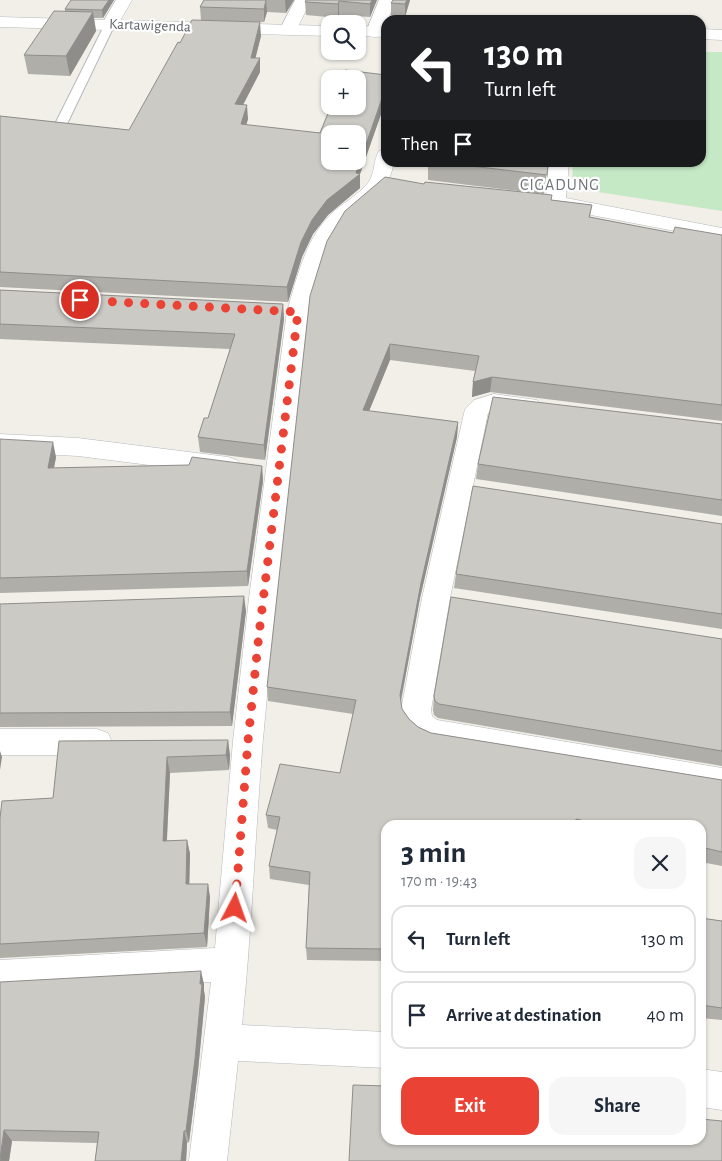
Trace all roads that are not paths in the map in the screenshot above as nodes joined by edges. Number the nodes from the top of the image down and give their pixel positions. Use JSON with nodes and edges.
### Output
{"nodes":[{"id":1,"x":124,"y":0,"type":"edge"},
{"id":2,"x":302,"y":0,"type":"edge"},
{"id":3,"x":388,"y":0,"type":"edge"},
{"id":4,"x":0,"y":22,"type":"edge"},
{"id":5,"x":110,"y":24,"type":"junction"},
{"id":6,"x":289,"y":29,"type":"junction"},
{"id":7,"x":321,"y":30,"type":"edge"},
{"id":8,"x":373,"y":32,"type":"edge"},
{"id":9,"x":706,"y":34,"type":"edge"},
{"id":10,"x":722,"y":34,"type":"edge"},
{"id":11,"x":60,"y":126,"type":"edge"},
{"id":12,"x":387,"y":167,"type":"edge"},
{"id":13,"x":557,"y":167,"type":"edge"},
{"id":14,"x":722,"y":234,"type":"edge"},
{"id":15,"x":548,"y":409,"type":"edge"},
{"id":16,"x":0,"y":443,"type":"edge"},
{"id":17,"x":263,"y":470,"type":"junction"},
{"id":18,"x":459,"y":488,"type":"junction"},
{"id":19,"x":488,"y":492,"type":"edge"},
{"id":20,"x":263,"y":598,"type":"junction"},
{"id":21,"x":436,"y":598,"type":"junction"},
{"id":22,"x":234,"y":599,"type":"edge"},
{"id":23,"x":466,"y":603,"type":"edge"},
{"id":24,"x":129,"y":741,"type":"edge"},
{"id":25,"x":218,"y":741,"type":"edge"},
{"id":26,"x":248,"y":741,"type":"junction"},
{"id":27,"x":0,"y":742,"type":"edge"},
{"id":28,"x":722,"y":780,"type":"edge"},
{"id":29,"x":231,"y":964,"type":"junction"},
{"id":30,"x":0,"y":977,"type":"edge"},
{"id":31,"x":222,"y":1042,"type":"junction"},
{"id":32,"x":381,"y":1050,"type":"edge"},
{"id":33,"x":706,"y":1089,"type":"edge"},
{"id":34,"x":722,"y":1091,"type":"edge"},
{"id":35,"x":208,"y":1161,"type":"edge"}],
"edges":[{"from":1,"to":5,"type":"street"},
{"from":2,"to":6,"type":"street"},
{"from":3,"to":8,"type":"street"},
{"from":4,"to":5,"type":"street","name":"Kartawigenda"},
{"from":5,"to":6,"type":"street","name":"Kartawigenda"},
{"from":5,"to":11,"type":"lane"},
{"from":6,"to":7,"type":"street","name":"Kartawigenda"},
{"from":9,"to":10,"type":"street"},
{"from":12,"to":17,"type":"street"},
{"from":13,"to":14,"type":"street"},
{"from":15,"to":18,"type":"street"},
{"from":16,"to":17,"type":"street"},
{"from":17,"to":20,"type":"street"},
{"from":18,"to":19,"type":"street"},
{"from":18,"to":21,"type":"street"},
{"from":20,"to":22,"type":"street"},
{"from":20,"to":26,"type":"street"},
{"from":21,"to":23,"type":"street"},
{"from":21,"to":28,"type":"street"},
{"from":24,"to":27,"type":"street"},
{"from":25,"to":26,"type":"street"},
{"from":26,"to":29,"type":"street"},
{"from":29,"to":30,"type":"street"},
{"from":29,"to":31,"type":"street"},
{"from":31,"to":32,"type":"street"},
{"from":31,"to":35,"type":"street"},
{"from":33,"to":34,"type":"street"}]}
